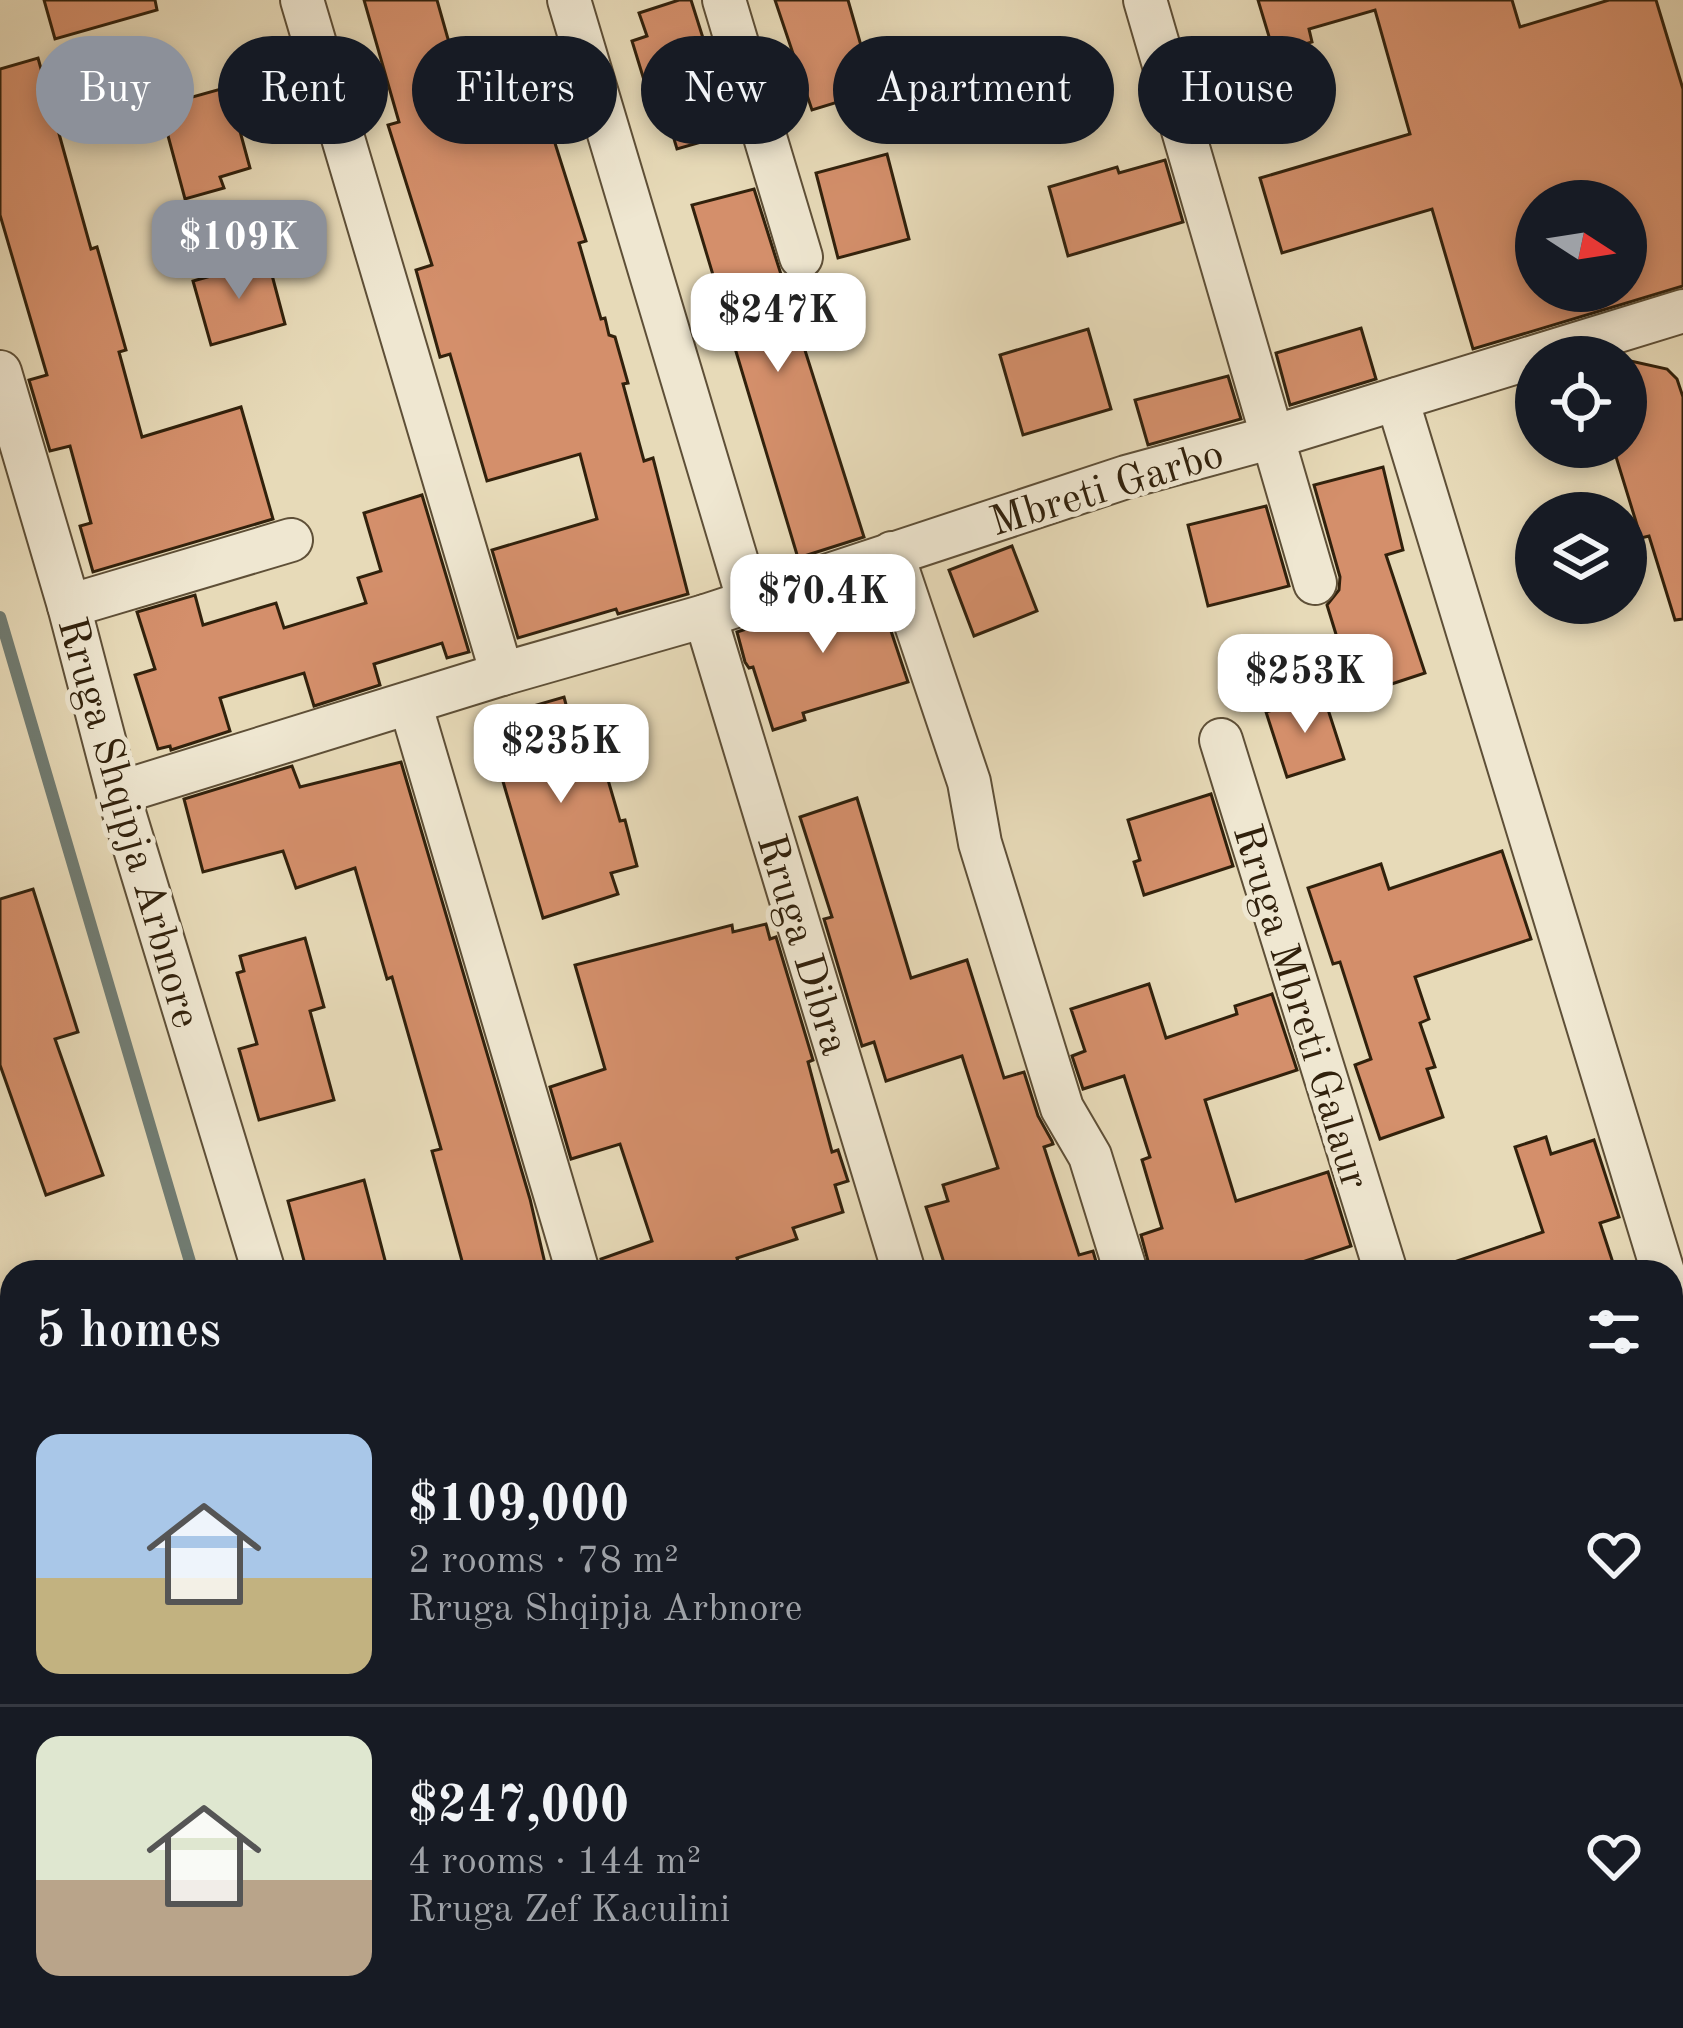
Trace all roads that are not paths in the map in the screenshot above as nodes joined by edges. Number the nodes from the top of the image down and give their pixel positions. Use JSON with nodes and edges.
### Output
{"nodes":[{"id":1,"x":302,"y":0,"type":"edge"},
{"id":2,"x":569,"y":0,"type":"edge"},
{"id":3,"x":724,"y":0,"type":"edge"},
{"id":4,"x":1144,"y":0,"type":"edge"},
{"id":5,"x":801,"y":257,"type":"dead end"},
{"id":6,"x":1683,"y":311,"type":"edge"},
{"id":7,"x":0,"y":372,"type":"edge"},
{"id":8,"x":1397,"y":399,"type":"junction"},
{"id":9,"x":1273,"y":437,"type":"junction"},
{"id":10,"x":291,"y":540,"type":"dead end"},
{"id":11,"x":892,"y":553,"type":"junction"},
{"id":12,"x":1315,"y":583,"type":"dead end"},
{"id":13,"x":749,"y":602,"type":"junction"},
{"id":14,"x":69,"y":606,"type":"junction"},
{"id":15,"x":705,"y":616,"type":"junction"},
{"id":16,"x":502,"y":674,"type":"junction"},
{"id":17,"x":410,"y":703,"type":"junction"},
{"id":18,"x":1221,"y":740,"type":"dead end"},
{"id":19,"x":118,"y":794,"type":"junction"},
{"id":20,"x":260,"y":1260,"type":"edge"},
{"id":21,"x":574,"y":1260,"type":"edge"},
{"id":22,"x":900,"y":1260,"type":"edge"},
{"id":23,"x":1122,"y":1260,"type":"edge"},
{"id":24,"x":1382,"y":1260,"type":"edge"},
{"id":25,"x":1660,"y":1260,"type":"edge"}],
"edges":[{"from":1,"to":16,"type":"street"},
{"from":2,"to":13,"type":"street"},
{"from":3,"to":5,"type":"street"},
{"from":4,"to":9,"type":"street"},
{"from":6,"to":8,"type":"street","name":"Mbreti Garbo"},
{"from":7,"to":14,"type":"street","name":"Rruga Shqipja Arbnore"},
{"from":8,"to":9,"type":"street","name":"Mbreti Garbo"},
{"from":8,"to":25,"type":"street"},
{"from":9,"to":11,"type":"street","name":"Mbreti Garbo"},
{"from":9,"to":12,"type":"street"},
{"from":10,"to":14,"type":"street"},
{"from":11,"to":13,"type":"street","name":"Mbreti Garbo"},
{"from":11,"to":23,"type":"street"},
{"from":13,"to":15,"type":"street","name":"Mbreti Garbo"},
{"from":14,"to":19,"type":"street","name":"Rruga Shqipja Arbnore"},
{"from":15,"to":16,"type":"street","name":"Mbreti Garbo"},
{"from":15,"to":22,"type":"street","name":"Rruga Dibra"},
{"from":16,"to":17,"type":"street","name":"Mbreti Garbo"},
{"from":17,"to":19,"type":"street","name":"Mbreti Garbo"},
{"from":17,"to":21,"type":"street"},
{"from":18,"to":24,"type":"street","name":"Rruga Mbreti Galaur"},
{"from":19,"to":20,"type":"street","name":"Rruga Shqipja Arbnore"}]}
